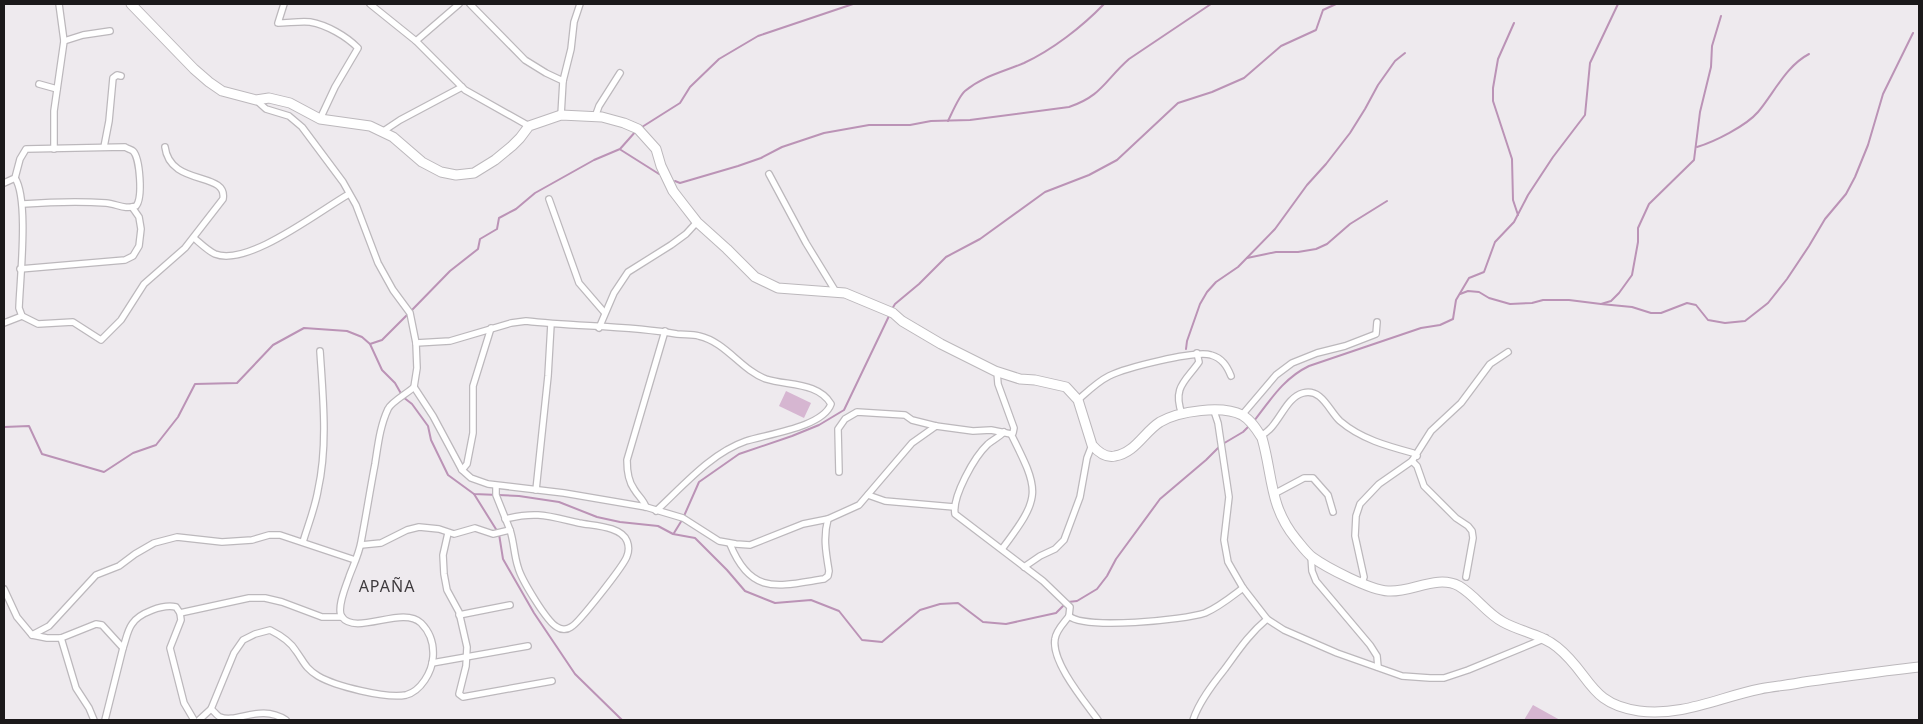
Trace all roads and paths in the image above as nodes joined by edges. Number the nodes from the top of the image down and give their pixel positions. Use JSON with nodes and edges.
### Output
{"nodes":[{"id":1,"x":59,"y":4,"type":"edge"},
{"id":2,"x":131,"y":4,"type":"edge"},
{"id":3,"x":284,"y":4,"type":"edge"},
{"id":4,"x":370,"y":4,"type":"edge"},
{"id":5,"x":383,"y":4,"type":"edge"},
{"id":6,"x":459,"y":4,"type":"edge"},
{"id":7,"x":470,"y":4,"type":"edge"},
{"id":8,"x":580,"y":4,"type":"edge"},
{"id":9,"x":379,"y":10,"type":"junction"},
{"id":10,"x":110,"y":31,"type":"dead end"},
{"id":11,"x":64,"y":41,"type":"junction"},
{"id":12,"x":416,"y":41,"type":"junction"},
{"id":13,"x":620,"y":73,"type":"dead end"},
{"id":14,"x":121,"y":76,"type":"dead end"},
{"id":15,"x":563,"y":81,"type":"junction"},
{"id":16,"x":39,"y":84,"type":"dead end"},
{"id":17,"x":462,"y":87,"type":"junction"},
{"id":18,"x":57,"y":89,"type":"junction"},
{"id":19,"x":256,"y":100,"type":"junction"},
{"id":20,"x":561,"y":115,"type":"junction"},
{"id":21,"x":595,"y":117,"type":"junction"},
{"id":22,"x":320,"y":118,"type":"junction"},
{"id":23,"x":529,"y":126,"type":"junction"},
{"id":24,"x":382,"y":132,"type":"junction"},
{"id":25,"x":104,"y":147,"type":"junction"},
{"id":26,"x":165,"y":147,"type":"dead end"},
{"id":27,"x":54,"y":149,"type":"junction"},
{"id":28,"x":769,"y":174,"type":"dead end"},
{"id":29,"x":15,"y":178,"type":"junction"},
{"id":30,"x":4,"y":183,"type":"edge"},
{"id":31,"x":349,"y":194,"type":"junction"},
{"id":32,"x":549,"y":199,"type":"dead end"},
{"id":33,"x":23,"y":204,"type":"junction"},
{"id":34,"x":132,"y":207,"type":"junction"},
{"id":35,"x":697,"y":222,"type":"junction"},
{"id":36,"x":194,"y":238,"type":"junction"},
{"id":37,"x":20,"y":269,"type":"junction"},
{"id":38,"x":836,"y":292,"type":"junction"},
{"id":39,"x":604,"y":312,"type":"junction"},
{"id":40,"x":22,"y":316,"type":"junction"},
{"id":41,"x":1377,"y":322,"type":"dead end"},
{"id":42,"x":4,"y":323,"type":"edge"},
{"id":43,"x":551,"y":324,"type":"junction"},
{"id":44,"x":491,"y":328,"type":"junction"},
{"id":45,"x":599,"y":328,"type":"junction"},
{"id":46,"x":665,"y":331,"type":"junction"},
{"id":47,"x":416,"y":344,"type":"junction"},
{"id":48,"x":320,"y":351,"type":"dead end"},
{"id":49,"x":1508,"y":352,"type":"dead end"},
{"id":50,"x":1197,"y":353,"type":"junction"},
{"id":51,"x":997,"y":372,"type":"junction"},
{"id":52,"x":1231,"y":376,"type":"dead end"},
{"id":53,"x":414,"y":387,"type":"junction"},
{"id":54,"x":1078,"y":400,"type":"junction"},
{"id":55,"x":1214,"y":411,"type":"junction"},
{"id":56,"x":1182,"y":414,"type":"junction"},
{"id":57,"x":1244,"y":416,"type":"junction"},
{"id":58,"x":936,"y":426,"type":"junction"},
{"id":59,"x":1004,"y":432,"type":"junction"},
{"id":60,"x":1258,"y":432,"type":"junction"},
{"id":61,"x":1010,"y":434,"type":"junction"},
{"id":62,"x":1092,"y":446,"type":"junction"},
{"id":63,"x":1414,"y":458,"type":"junction"},
{"id":64,"x":462,"y":470,"type":"junction"},
{"id":65,"x":839,"y":472,"type":"dead end"},
{"id":66,"x":496,"y":486,"type":"junction"},
{"id":67,"x":536,"y":490,"type":"junction"},
{"id":68,"x":1274,"y":494,"type":"junction"},
{"id":69,"x":868,"y":495,"type":"junction"},
{"id":70,"x":646,"y":507,"type":"junction"},
{"id":71,"x":954,"y":507,"type":"junction"},
{"id":72,"x":656,"y":511,"type":"junction"},
{"id":73,"x":1333,"y":512,"type":"dead end"},
{"id":74,"x":505,"y":519,"type":"junction"},
{"id":75,"x":828,"y":519,"type":"junction"},
{"id":76,"x":508,"y":531,"type":"junction"},
{"id":77,"x":448,"y":533,"type":"junction"},
{"id":78,"x":303,"y":542,"type":"junction"},
{"id":79,"x":730,"y":544,"type":"junction"},
{"id":80,"x":361,"y":545,"type":"junction"},
{"id":81,"x":1002,"y":549,"type":"junction"},
{"id":82,"x":1311,"y":556,"type":"junction"},
{"id":83,"x":354,"y":560,"type":"junction"},
{"id":84,"x":1024,"y":567,"type":"junction"},
{"id":85,"x":1466,"y":577,"type":"dead end"},
{"id":86,"x":1362,"y":583,"type":"junction"},
{"id":87,"x":1243,"y":588,"type":"junction"},
{"id":88,"x":4,"y":589,"type":"edge"},
{"id":89,"x":510,"y":605,"type":"dead end"},
{"id":90,"x":180,"y":613,"type":"junction"},
{"id":91,"x":459,"y":615,"type":"junction"},
{"id":92,"x":1069,"y":616,"type":"junction"},
{"id":93,"x":342,"y":618,"type":"junction"},
{"id":94,"x":1267,"y":618,"type":"junction"},
{"id":95,"x":32,"y":635,"type":"junction"},
{"id":96,"x":61,"y":638,"type":"junction"},
{"id":97,"x":1546,"y":638,"type":"junction"},
{"id":98,"x":528,"y":646,"type":"dead end"},
{"id":99,"x":123,"y":648,"type":"junction"},
{"id":100,"x":466,"y":657,"type":"junction"},
{"id":101,"x":432,"y":663,"type":"junction"},
{"id":102,"x":1378,"y":666,"type":"junction"},
{"id":103,"x":1919,"y":666,"type":"edge"},
{"id":104,"x":552,"y":681,"type":"dead end"},
{"id":105,"x":211,"y":708,"type":"junction"},
{"id":106,"x":94,"y":720,"type":"edge"},
{"id":107,"x":105,"y":720,"type":"edge"},
{"id":108,"x":194,"y":720,"type":"edge"},
{"id":109,"x":198,"y":720,"type":"edge"},
{"id":110,"x":286,"y":720,"type":"edge"},
{"id":111,"x":1098,"y":720,"type":"edge"},
{"id":112,"x":1193,"y":720,"type":"edge"}],
"edges":[{"from":1,"to":11,"type":"street"},
{"from":2,"to":19,"type":"main road"},
{"from":3,"to":22,"type":"street"},
{"from":4,"to":9,"type":"street"},
{"from":5,"to":9,"type":"street"},
{"from":6,"to":12,"type":"street"},
{"from":7,"to":15,"type":"street"},
{"from":8,"to":15,"type":"street"},
{"from":9,"to":12,"type":"street"},
{"from":10,"to":11,"type":"street"},
{"from":11,"to":18,"type":"street"},
{"from":12,"to":17,"type":"street"},
{"from":13,"to":21,"type":"street"},
{"from":14,"to":25,"type":"street"},
{"from":15,"to":20,"type":"street"},
{"from":16,"to":18,"type":"street"},
{"from":17,"to":23,"type":"street"},
{"from":17,"to":24,"type":"street"},
{"from":18,"to":27,"type":"street"},
{"from":19,"to":22,"type":"main road"},
{"from":19,"to":31,"type":"street"},
{"from":20,"to":21,"type":"main road"},
{"from":20,"to":23,"type":"main road"},
{"from":21,"to":35,"type":"main road"},
{"from":22,"to":24,"type":"main road"},
{"from":23,"to":24,"type":"main road"},
{"from":25,"to":27,"type":"street"},
{"from":25,"to":34,"type":"street"},
{"from":26,"to":36,"type":"street"},
{"from":27,"to":29,"type":"street"},
{"from":28,"to":38,"type":"street"},
{"from":29,"to":30,"type":"street"},
{"from":29,"to":33,"type":"street"},
{"from":31,"to":36,"type":"street"},
{"from":31,"to":47,"type":"street"},
{"from":32,"to":39,"type":"street"},
{"from":33,"to":34,"type":"street"},
{"from":33,"to":37,"type":"street"},
{"from":34,"to":37,"type":"street"},
{"from":35,"to":38,"type":"main road"},
{"from":35,"to":39,"type":"street"},
{"from":36,"to":40,"type":"street"},
{"from":37,"to":40,"type":"street"},
{"from":38,"to":51,"type":"main road"},
{"from":39,"to":45,"type":"street"},
{"from":40,"to":42,"type":"street"},
{"from":41,"to":57,"type":"street"},
{"from":43,"to":44,"type":"street"},
{"from":43,"to":45,"type":"street"},
{"from":43,"to":67,"type":"street"},
{"from":44,"to":47,"type":"street"},
{"from":44,"to":64,"type":"street"},
{"from":45,"to":46,"type":"street"},
{"from":46,"to":70,"type":"street"},
{"from":46,"to":72,"type":"street"},
{"from":47,"to":53,"type":"street"},
{"from":48,"to":78,"type":"street"},
{"from":49,"to":63,"type":"street"},
{"from":50,"to":52,"type":"street"},
{"from":50,"to":54,"type":"street"},
{"from":50,"to":56,"type":"street"},
{"from":51,"to":54,"type":"main road"},
{"from":51,"to":61,"type":"street"},
{"from":53,"to":64,"type":"street"},
{"from":53,"to":80,"type":"street"},
{"from":54,"to":62,"type":"main road"},
{"from":55,"to":56,"type":"main road"},
{"from":55,"to":57,"type":"main road"},
{"from":55,"to":87,"type":"street"},
{"from":56,"to":62,"type":"main road"},
{"from":57,"to":60,"type":"main road"},
{"from":58,"to":59,"type":"street"},
{"from":58,"to":65,"type":"street"},
{"from":58,"to":69,"type":"street"},
{"from":59,"to":61,"type":"street"},
{"from":59,"to":71,"type":"street"},
{"from":60,"to":63,"type":"street"},
{"from":60,"to":68,"type":"main road"},
{"from":61,"to":81,"type":"street"},
{"from":62,"to":84,"type":"street"},
{"from":63,"to":85,"type":"street"},
{"from":63,"to":86,"type":"street"},
{"from":64,"to":66,"type":"street"},
{"from":66,"to":67,"type":"street"},
{"from":66,"to":74,"type":"street"},
{"from":67,"to":70,"type":"street"},
{"from":68,"to":73,"type":"street"},
{"from":68,"to":82,"type":"main road"},
{"from":69,"to":71,"type":"street"},
{"from":69,"to":75,"type":"street"},
{"from":70,"to":72,"type":"street"},
{"from":71,"to":81,"type":"street"},
{"from":72,"to":79,"type":"street"},
{"from":74,"to":76,"type":"street"},
{"from":74,"to":76,"type":"street"},
{"from":75,"to":79,"type":"street"},
{"from":75,"to":79,"type":"street"},
{"from":76,"to":77,"type":"street"},
{"from":77,"to":80,"type":"street"},
{"from":77,"to":91,"type":"street"},
{"from":78,"to":83,"type":"street"},
{"from":78,"to":95,"type":"street"},
{"from":80,"to":83,"type":"street"},
{"from":81,"to":84,"type":"street"},
{"from":82,"to":86,"type":"main road"},
{"from":82,"to":102,"type":"street"},
{"from":83,"to":93,"type":"street"},
{"from":84,"to":92,"type":"street"},
{"from":86,"to":97,"type":"main road"},
{"from":87,"to":92,"type":"street"},
{"from":87,"to":94,"type":"street"},
{"from":88,"to":95,"type":"street"},
{"from":89,"to":91,"type":"street"},
{"from":90,"to":93,"type":"street"},
{"from":90,"to":99,"type":"street"},
{"from":90,"to":108,"type":"street"},
{"from":91,"to":100,"type":"street"},
{"from":92,"to":111,"type":"street"},
{"from":93,"to":101,"type":"street"},
{"from":94,"to":102,"type":"street"},
{"from":94,"to":112,"type":"street"},
{"from":95,"to":96,"type":"street"},
{"from":96,"to":99,"type":"street"},
{"from":96,"to":106,"type":"street"},
{"from":97,"to":102,"type":"street"},
{"from":97,"to":103,"type":"main road"},
{"from":98,"to":100,"type":"street"},
{"from":99,"to":107,"type":"street"},
{"from":100,"to":101,"type":"street"},
{"from":100,"to":104,"type":"street"},
{"from":101,"to":105,"type":"street"},
{"from":105,"to":109,"type":"street"},
{"from":105,"to":110,"type":"street"}]}
